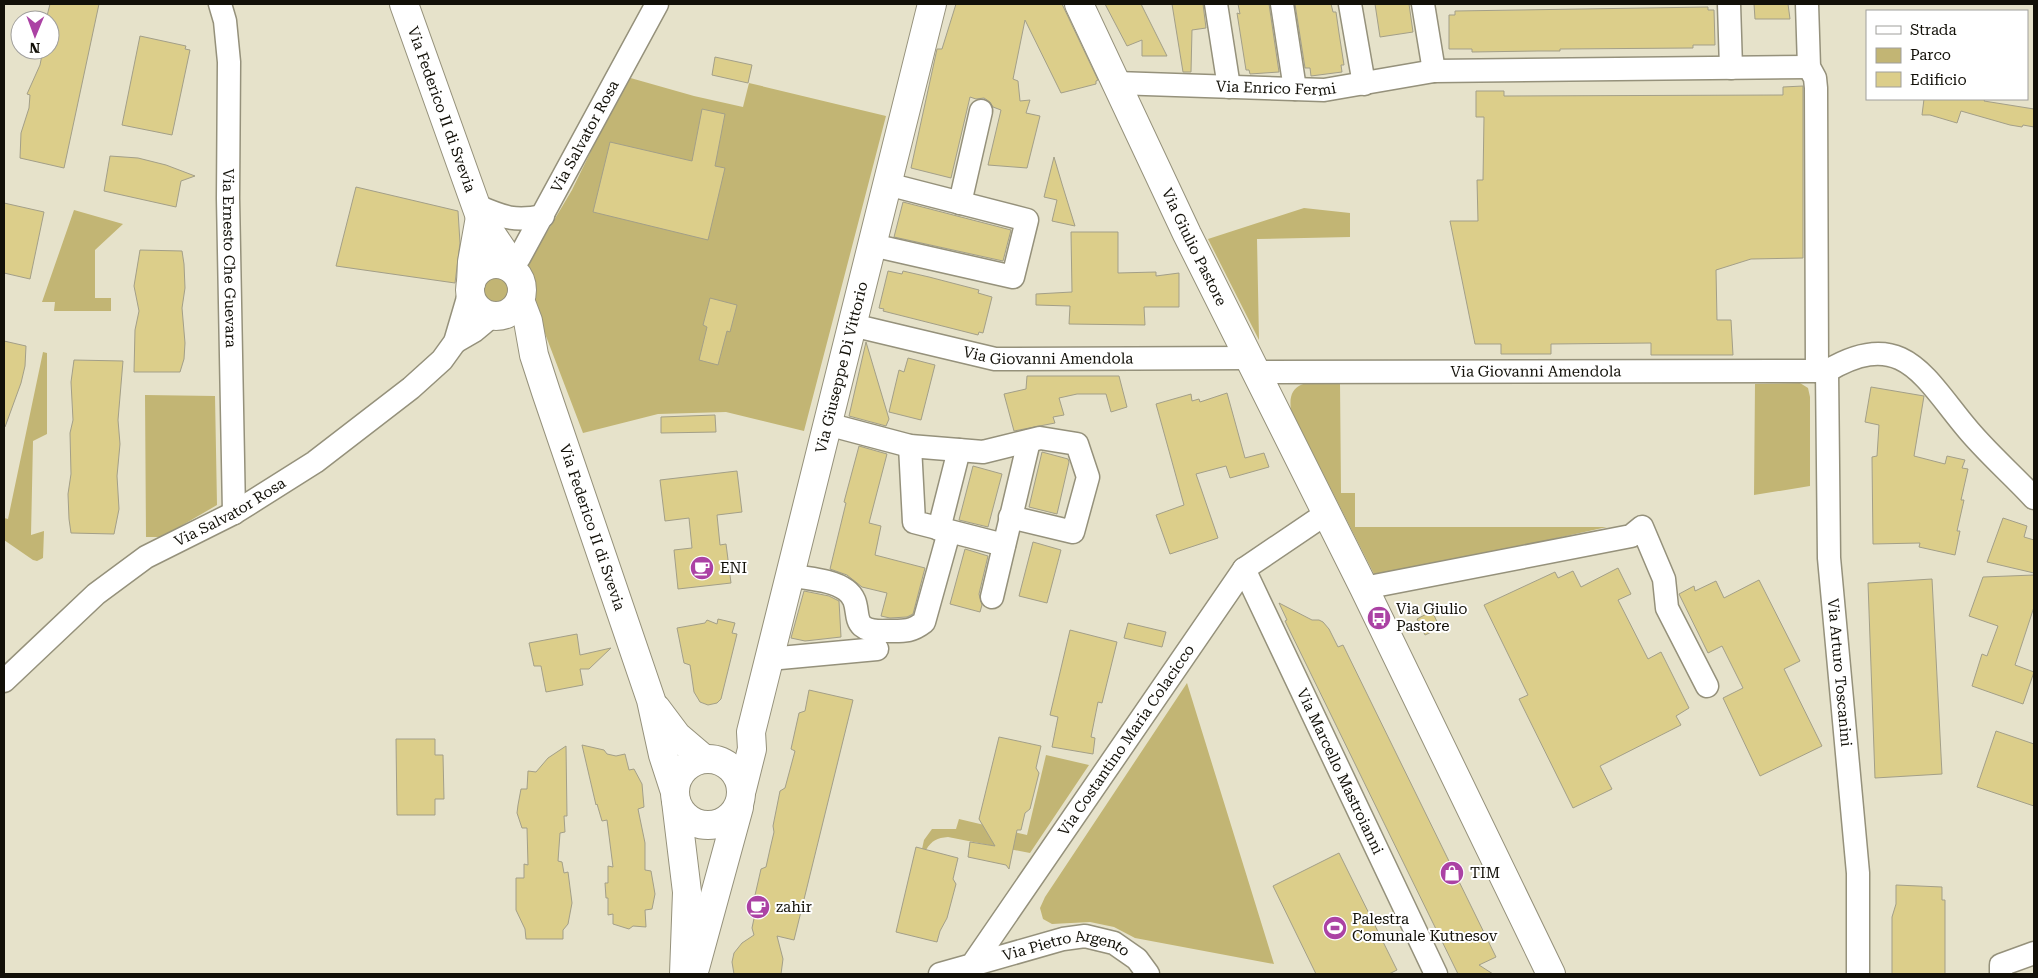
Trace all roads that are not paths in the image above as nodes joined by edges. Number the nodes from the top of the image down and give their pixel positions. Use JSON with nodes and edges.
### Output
{"nodes":[{"id":1,"x":220,"y":4,"type":"edge"},
{"id":2,"x":404,"y":4,"type":"edge"},
{"id":3,"x":657,"y":4,"type":"edge"},
{"id":4,"x":932,"y":4,"type":"edge"},
{"id":5,"x":1079,"y":4,"type":"edge"},
{"id":6,"x":1216,"y":4,"type":"edge"},
{"id":7,"x":1282,"y":4,"type":"edge"},
{"id":8,"x":1350,"y":4,"type":"edge"},
{"id":9,"x":1422,"y":4,"type":"edge"},
{"id":10,"x":1729,"y":4,"type":"edge"},
{"id":11,"x":1808,"y":4,"type":"edge"},
{"id":12,"x":1808,"y":67,"type":"junction"},
{"id":13,"x":1731,"y":68,"type":"junction"},
{"id":14,"x":1434,"y":71,"type":"junction"},
{"id":15,"x":1116,"y":83,"type":"junction"},
{"id":16,"x":1364,"y":84,"type":"junction"},
{"id":17,"x":1229,"y":87,"type":"junction"},
{"id":18,"x":1295,"y":89,"type":"junction"},
{"id":19,"x":981,"y":111,"type":"dead end"},
{"id":20,"x":887,"y":184,"type":"junction"},
{"id":21,"x":960,"y":203,"type":"junction"},
{"id":22,"x":479,"y":212,"type":"junction"},
{"id":23,"x":543,"y":216,"type":"junction"},
{"id":24,"x":872,"y":245,"type":"junction"},
{"id":25,"x":509,"y":267,"type":"junction"},
{"id":26,"x":470,"y":287,"type":"junction"},
{"id":27,"x":520,"y":300,"type":"junction"},
{"id":28,"x":495,"y":316,"type":"junction"},
{"id":29,"x":852,"y":325,"type":"junction"},
{"id":30,"x":455,"y":342,"type":"junction"},
{"id":31,"x":534,"y":355,"type":"junction"},
{"id":32,"x":1252,"y":365,"type":"junction"},
{"id":33,"x":1822,"y":371,"type":"junction"},
{"id":34,"x":828,"y":424,"type":"junction"},
{"id":35,"x":1029,"y":441,"type":"junction"},
{"id":36,"x":910,"y":446,"type":"junction"},
{"id":37,"x":959,"y":450,"type":"junction"},
{"id":38,"x":2034,"y":498,"type":"edge"},
{"id":39,"x":234,"y":513,"type":"junction"},
{"id":40,"x":1327,"y":513,"type":"junction"},
{"id":41,"x":1010,"y":517,"type":"junction"},
{"id":42,"x":944,"y":531,"type":"junction"},
{"id":43,"x":1004,"y":544,"type":"junction"},
{"id":44,"x":1244,"y":569,"type":"junction"},
{"id":45,"x":790,"y":575,"type":"junction"},
{"id":46,"x":1364,"y":588,"type":"junction"},
{"id":47,"x":992,"y":598,"type":"dead end"},
{"id":48,"x":877,"y":649,"type":"dead end"},
{"id":49,"x":769,"y":659,"type":"junction"},
{"id":50,"x":4,"y":681,"type":"edge"},
{"id":51,"x":1706,"y":686,"type":"dead end"},
{"id":52,"x":651,"y":700,"type":"junction"},
{"id":53,"x":751,"y":732,"type":"junction"},
{"id":54,"x":708,"y":759,"type":"junction"},
{"id":55,"x":675,"y":795,"type":"junction"},
{"id":56,"x":741,"y":798,"type":"junction"},
{"id":57,"x":2034,"y":953,"type":"edge"},
{"id":58,"x":972,"y":965,"type":"junction"},
{"id":59,"x":692,"y":973,"type":"edge"},
{"id":60,"x":940,"y":974,"type":"edge"},
{"id":61,"x":1148,"y":974,"type":"edge"},
{"id":62,"x":1436,"y":974,"type":"edge"},
{"id":63,"x":1551,"y":974,"type":"edge"},
{"id":64,"x":1858,"y":974,"type":"edge"},
{"id":65,"x":2001,"y":974,"type":"edge"}],
"edges":[{"from":1,"to":39,"type":"street","name":"Via Ernesto Che Guevara"},
{"from":2,"to":22,"type":"main road","name":"Via Federico II di Svevia"},
{"from":3,"to":23,"type":"street","name":"Via Salvator Rosa"},
{"from":4,"to":20,"type":"main road","name":"Via Giuseppe Di Vittorio"},
{"from":5,"to":15,"type":"main road","name":"Via Giulio Pastore"},
{"from":6,"to":17,"type":"street"},
{"from":7,"to":18,"type":"street"},
{"from":8,"to":16,"type":"street"},
{"from":9,"to":14,"type":"street"},
{"from":10,"to":13,"type":"street"},
{"from":11,"to":12,"type":"street"},
{"from":12,"to":13,"type":"street","name":"Via Enrico Fermi"},
{"from":12,"to":33,"type":"street","name":"Via Arturo Toscanini"},
{"from":13,"to":14,"type":"street","name":"Via Enrico Fermi"},
{"from":14,"to":16,"type":"street","name":"Via Enrico Fermi"},
{"from":15,"to":17,"type":"street","name":"Via Enrico Fermi"},
{"from":15,"to":32,"type":"main road","name":"Via Giulio Pastore"},
{"from":16,"to":18,"type":"street","name":"Via Enrico Fermi"},
{"from":17,"to":18,"type":"street","name":"Via Enrico Fermi"},
{"from":19,"to":21,"type":"street"},
{"from":20,"to":21,"type":"street"},
{"from":20,"to":24,"type":"main road","name":"Via Giuseppe Di Vittorio"},
{"from":21,"to":24,"type":"street"},
{"from":22,"to":23,"type":"street"},
{"from":22,"to":25,"type":"main road","name":"Via Federico II di Svevia"},
{"from":22,"to":26,"type":"main road"},
{"from":23,"to":25,"type":"street","name":"Via Salvator Rosa"},
{"from":24,"to":29,"type":"main road","name":"Via Giuseppe Di Vittorio"},
{"from":25,"to":26,"type":"main road"},
{"from":25,"to":27,"type":"main road"},
{"from":26,"to":28,"type":"main road"},
{"from":26,"to":30,"type":"street"},
{"from":27,"to":28,"type":"main road"},
{"from":27,"to":31,"type":"main road"},
{"from":28,"to":30,"type":"street"},
{"from":28,"to":31,"type":"main road"},
{"from":29,"to":32,"type":"street","name":"Via Giovanni Amendola"},
{"from":29,"to":34,"type":"main road","name":"Via Giuseppe Di Vittorio"},
{"from":30,"to":39,"type":"street","name":"Via Salvator Rosa"},
{"from":31,"to":52,"type":"main road","name":"Via Federico II di Svevia"},
{"from":32,"to":33,"type":"street","name":"Via Giovanni Amendola"},
{"from":32,"to":40,"type":"main road","name":"Via Giulio Pastore"},
{"from":33,"to":38,"type":"street"},
{"from":33,"to":64,"type":"street","name":"Via Arturo Toscanini"},
{"from":34,"to":36,"type":"street"},
{"from":34,"to":45,"type":"main road","name":"Via Giuseppe Di Vittorio"},
{"from":35,"to":37,"type":"street"},
{"from":35,"to":41,"type":"street"},
{"from":35,"to":41,"type":"street"},
{"from":36,"to":37,"type":"street"},
{"from":36,"to":42,"type":"street"},
{"from":37,"to":42,"type":"street"},
{"from":39,"to":50,"type":"street","name":"Via Salvator Rosa"},
{"from":40,"to":44,"type":"street","name":"Via Costantino Maria Colacicco"},
{"from":40,"to":46,"type":"main road","name":"Via Giulio Pastore"},
{"from":41,"to":43,"type":"street"},
{"from":42,"to":43,"type":"street"},
{"from":42,"to":45,"type":"street"},
{"from":43,"to":47,"type":"street"},
{"from":44,"to":58,"type":"street","name":"Via Costantino Maria Colacicco"},
{"from":44,"to":62,"type":"street","name":"Via Marcello Mastroianni"},
{"from":45,"to":49,"type":"main road","name":"Via Giuseppe Di Vittorio"},
{"from":46,"to":51,"type":"street"},
{"from":46,"to":63,"type":"main road","name":"Via Giulio Pastore"},
{"from":48,"to":49,"type":"street"},
{"from":49,"to":53,"type":"main road","name":"Via Giuseppe Di Vittorio"},
{"from":52,"to":54,"type":"main road","name":"Via Federico II di Svevia"},
{"from":52,"to":55,"type":"main road","name":"Via Federico II di Svevia"},
{"from":53,"to":54,"type":"main road"},
{"from":53,"to":56,"type":"main road","name":"Via Giuseppe Di Vittorio"},
{"from":54,"to":55,"type":"main road"},
{"from":54,"to":56,"type":"main road"},
{"from":55,"to":56,"type":"main road"},
{"from":55,"to":59,"type":"main road","name":"Via Federico II di Svevia"},
{"from":56,"to":59,"type":"main road","name":"Via Federico II di Svevia"},
{"from":57,"to":65,"type":"street"},
{"from":58,"to":60,"type":"street"},
{"from":58,"to":61,"type":"street","name":"Via Pietro Argento"}]}
